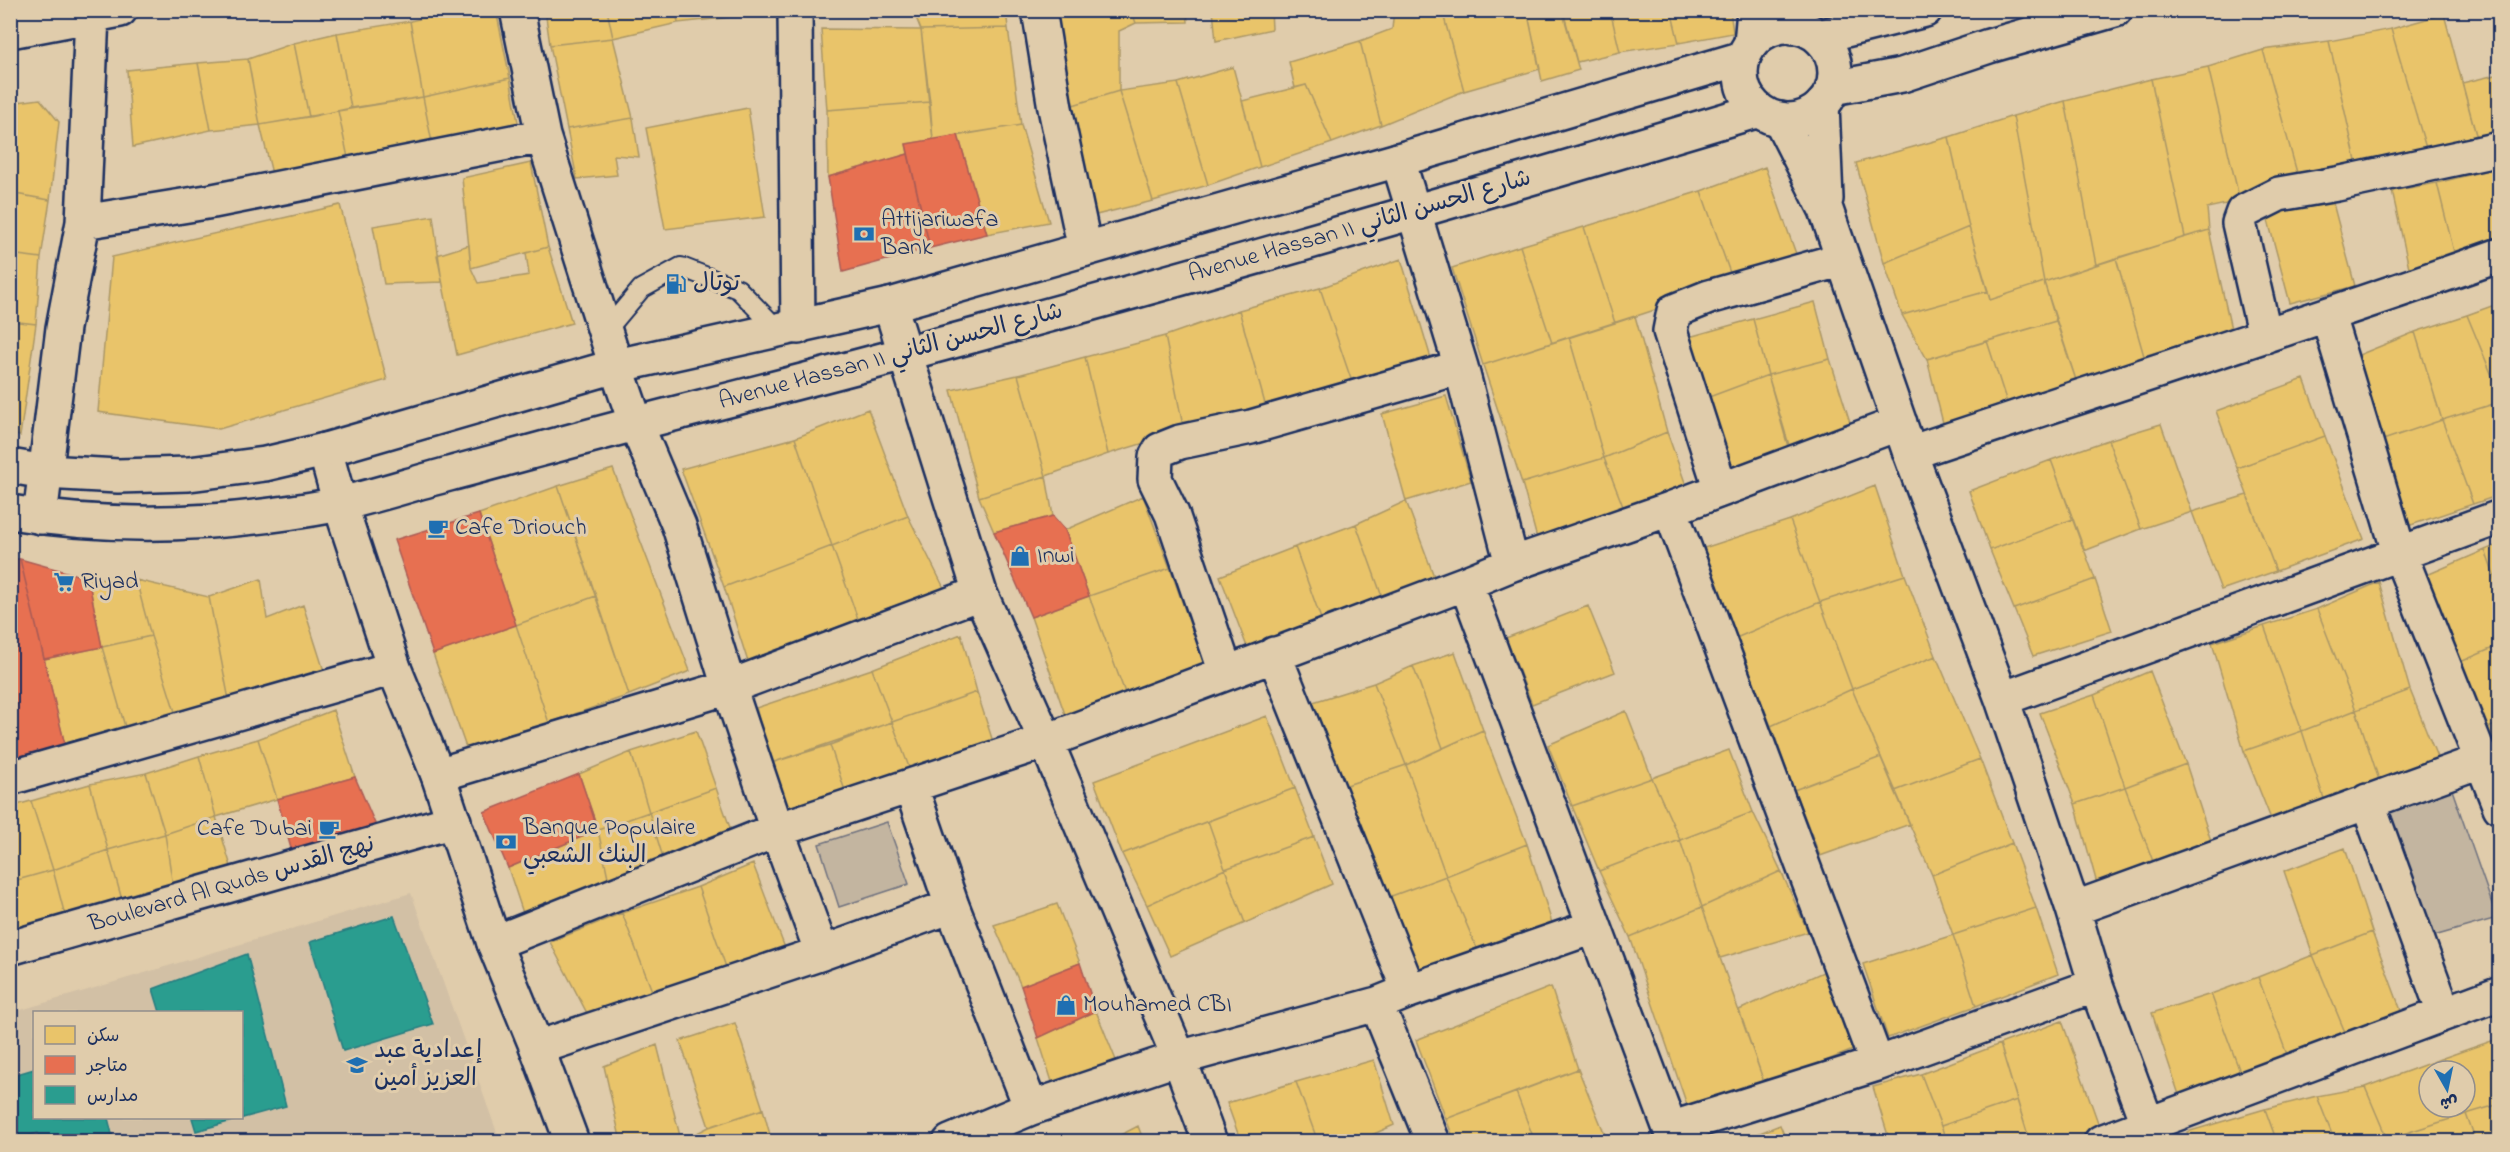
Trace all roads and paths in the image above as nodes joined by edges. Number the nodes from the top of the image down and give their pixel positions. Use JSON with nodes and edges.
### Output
{"nodes":[{"id":1,"x":517,"y":10,"type":"edge"},
{"id":2,"x":795,"y":10,"type":"edge"},
{"id":3,"x":1039,"y":10,"type":"edge"},
{"id":4,"x":1755,"y":10,"type":"edge"},
{"id":5,"x":1925,"y":10,"type":"edge"},
{"id":6,"x":2115,"y":10,"type":"edge"},
{"id":7,"x":106,"y":13,"type":"edge"},
{"id":8,"x":1799,"y":25,"type":"edge"},
{"id":9,"x":10,"y":31,"type":"edge"},
{"id":10,"x":1747,"y":51,"type":"junction"},
{"id":11,"x":1828,"y":97,"type":"junction"},
{"id":12,"x":1769,"y":114,"type":"junction"},
{"id":13,"x":543,"y":136,"type":"junction"},
{"id":14,"x":2499,"y":149,"type":"edge"},
{"id":15,"x":1398,"y":160,"type":"junction"},
{"id":16,"x":1826,"y":210,"type":"junction"},
{"id":17,"x":1414,"y":213,"type":"junction"},
{"id":18,"x":83,"y":222,"type":"junction"},
{"id":19,"x":1085,"y":249,"type":"junction"},
{"id":20,"x":2499,"y":255,"type":"edge"},
{"id":21,"x":1844,"y":259,"type":"junction"},
{"id":22,"x":890,"y":305,"type":"junction"},
{"id":23,"x":2328,"y":316,"type":"junction"},
{"id":24,"x":788,"y":329,"type":"junction"},
{"id":25,"x":605,"y":332,"type":"junction"},
{"id":26,"x":2265,"y":336,"type":"junction"},
{"id":27,"x":907,"y":355,"type":"junction"},
{"id":28,"x":616,"y":366,"type":"junction"},
{"id":29,"x":1461,"y":367,"type":"junction"},
{"id":30,"x":636,"y":424,"type":"junction"},
{"id":31,"x":1905,"y":438,"type":"junction"},
{"id":32,"x":326,"y":450,"type":"junction"},
{"id":33,"x":10,"y":466,"type":"edge"},
{"id":34,"x":45,"y":472,"type":"junction"},
{"id":35,"x":1721,"y":490,"type":"junction"},
{"id":36,"x":340,"y":504,"type":"junction"},
{"id":37,"x":1670,"y":509,"type":"junction"},
{"id":38,"x":25,"y":515,"type":"edge"},
{"id":39,"x":2499,"y":517,"type":"edge"},
{"id":40,"x":2399,"y":552,"type":"junction"},
{"id":41,"x":1512,"y":564,"type":"junction"},
{"id":42,"x":1466,"y":584,"type":"junction"},
{"id":43,"x":980,"y":593,"type":"junction"},
{"id":44,"x":1274,"y":654,"type":"junction"},
{"id":45,"x":393,"y":668,"type":"junction"},
{"id":46,"x":1226,"y":674,"type":"junction"},
{"id":47,"x":729,"y":687,"type":"junction"},
{"id":48,"x":2002,"y":699,"type":"junction"},
{"id":49,"x":1046,"y":741,"type":"junction"},
{"id":50,"x":2483,"y":760,"type":"junction"},
{"id":51,"x":438,"y":775,"type":"junction"},
{"id":52,"x":10,"y":778,"type":"edge"},
{"id":53,"x":911,"y":787,"type":"junction"},
{"id":54,"x":2367,"y":801,"type":"junction"},
{"id":55,"x":2499,"y":807,"type":"edge"},
{"id":56,"x":454,"y":821,"type":"junction"},
{"id":57,"x":777,"y":830,"type":"junction"},
{"id":58,"x":951,"y":906,"type":"junction"},
{"id":59,"x":2073,"y":909,"type":"junction"},
{"id":60,"x":1593,"y":927,"type":"junction"},
{"id":61,"x":494,"y":943,"type":"junction"},
{"id":62,"x":10,"y":948,"type":"edge"},
{"id":63,"x":822,"y":953,"type":"junction"},
{"id":64,"x":2096,"y":985,"type":"junction"},
{"id":65,"x":1409,"y":991,"type":"junction"},
{"id":66,"x":2499,"y":993,"type":"edge"},
{"id":67,"x":1377,"y":1004,"type":"junction"},
{"id":68,"x":2444,"y":1012,"type":"junction"},
{"id":69,"x":537,"y":1048,"type":"junction"},
{"id":70,"x":1179,"y":1058,"type":"junction"},
{"id":71,"x":1877,"y":1064,"type":"junction"},
{"id":72,"x":1031,"y":1108,"type":"junction"},
{"id":73,"x":2151,"y":1132,"type":"edge"},
{"id":74,"x":1672,"y":1135,"type":"edge"},
{"id":75,"x":572,"y":1142,"type":"edge"},
{"id":76,"x":950,"y":1142,"type":"edge"},
{"id":77,"x":1210,"y":1142,"type":"edge"},
{"id":78,"x":1433,"y":1142,"type":"edge"},
{"id":79,"x":2102,"y":1142,"type":"edge"}],
"edges":[{"from":1,"to":13,"type":"street"},
{"from":2,"to":24,"type":"street"},
{"from":3,"to":19,"type":"street"},
{"from":4,"to":10,"type":"street"},
{"from":5,"to":8,"type":"street"},
{"from":6,"to":11,"type":"street"},
{"from":7,"to":9,"type":"street"},
{"from":7,"to":18,"type":"street"},
{"from":8,"to":10,"type":"street"},
{"from":8,"to":11,"type":"street"},
{"from":10,"to":12,"type":"street"},
{"from":10,"to":15,"type":"street","name":"Avenue Hassan II شارع الحسن الثاني"},
{"from":11,"to":12,"type":"street"},
{"from":11,"to":16,"type":"street"},
{"from":12,"to":16,"type":"street"},
{"from":12,"to":17,"type":"street","name":"Avenue Hassan II شارع الحسن الثاني"},
{"from":13,"to":18,"type":"street"},
{"from":13,"to":25,"type":"street"},
{"from":14,"to":26,"type":"street"},
{"from":15,"to":17,"type":"street"},
{"from":15,"to":19,"type":"street","name":"Avenue Hassan II شارع الحسن الثاني"},
{"from":16,"to":21,"type":"street"},
{"from":17,"to":27,"type":"street","name":"Avenue Hassan II شارع الحسن الثاني"},
{"from":17,"to":29,"type":"street"},
{"from":18,"to":34,"type":"street"},
{"from":19,"to":22,"type":"street","name":"Avenue Hassan II شارع الحسن الثاني"},
{"from":20,"to":23,"type":"street"},
{"from":21,"to":31,"type":"street"},
{"from":21,"to":35,"type":"street"},
{"from":22,"to":24,"type":"street","name":"Avenue Hassan II شارع الحسن الثاني"},
{"from":22,"to":27,"type":"street"},
{"from":23,"to":26,"type":"street"},
{"from":23,"to":40,"type":"street"},
{"from":24,"to":25,"type":"lane"},
{"from":24,"to":28,"type":"street","name":"Avenue Hassan II شارع الحسن الثاني"},
{"from":25,"to":28,"type":"street"},
{"from":26,"to":31,"type":"street"},
{"from":27,"to":30,"type":"street","name":"Avenue Hassan II شارع الحسن الثاني"},
{"from":27,"to":43,"type":"street"},
{"from":28,"to":30,"type":"street"},
{"from":28,"to":32,"type":"street","name":"Avenue Hassan II شارع الحسن الثاني"},
{"from":29,"to":41,"type":"street"},
{"from":29,"to":46,"type":"street"},
{"from":30,"to":36,"type":"street","name":"Avenue Hassan II شارع الحسن الثاني"},
{"from":30,"to":47,"type":"street"},
{"from":31,"to":35,"type":"street"},
{"from":31,"to":48,"type":"street"},
{"from":32,"to":34,"type":"street","name":"Avenue Hassan II شارع الحسن الثاني"},
{"from":32,"to":36,"type":"street"},
{"from":33,"to":34,"type":"street","name":"Avenue Hassan II شارع الحسن الثاني"},
{"from":34,"to":38,"type":"street"},
{"from":35,"to":37,"type":"street"},
{"from":36,"to":38,"type":"street","name":"Avenue Hassan II شارع الحسن الثاني"},
{"from":36,"to":45,"type":"street"},
{"from":37,"to":41,"type":"street"},
{"from":37,"to":71,"type":"street"},
{"from":39,"to":40,"type":"street"},
{"from":40,"to":48,"type":"street"},
{"from":40,"to":50,"type":"street"},
{"from":41,"to":42,"type":"street"},
{"from":42,"to":44,"type":"street"},
{"from":42,"to":60,"type":"street"},
{"from":43,"to":47,"type":"street"},
{"from":43,"to":49,"type":"street"},
{"from":44,"to":46,"type":"street"},
{"from":44,"to":65,"type":"street"},
{"from":45,"to":51,"type":"street"},
{"from":45,"to":52,"type":"street"},
{"from":46,"to":49,"type":"street"},
{"from":47,"to":51,"type":"street"},
{"from":47,"to":57,"type":"street"},
{"from":48,"to":59,"type":"street"},
{"from":49,"to":53,"type":"street"},
{"from":49,"to":70,"type":"street"},
{"from":50,"to":54,"type":"street"},
{"from":50,"to":55,"type":"street"},
{"from":51,"to":56,"type":"street"},
{"from":53,"to":57,"type":"street"},
{"from":53,"to":58,"type":"street"},
{"from":54,"to":59,"type":"street"},
{"from":54,"to":68,"type":"street"},
{"from":56,"to":61,"type":"street"},
{"from":56,"to":62,"type":"street","name":"Boulevard Al Quds نهج القدس"},
{"from":57,"to":61,"type":"street"},
{"from":57,"to":63,"type":"street"},
{"from":58,"to":63,"type":"street"},
{"from":58,"to":72,"type":"street"},
{"from":59,"to":64,"type":"street"},
{"from":60,"to":65,"type":"street"},
{"from":60,"to":74,"type":"street"},
{"from":61,"to":69,"type":"street"},
{"from":63,"to":69,"type":"street"},
{"from":64,"to":71,"type":"street"},
{"from":64,"to":73,"type":"street"},
{"from":65,"to":67,"type":"street"},
{"from":66,"to":68,"type":"street"},
{"from":67,"to":70,"type":"street"},
{"from":67,"to":78,"type":"street"},
{"from":68,"to":73,"type":"street"},
{"from":69,"to":75,"type":"street"},
{"from":70,"to":72,"type":"street"},
{"from":70,"to":77,"type":"street"},
{"from":71,"to":74,"type":"street"},
{"from":72,"to":76,"type":"street"},
{"from":73,"to":79,"type":"street"}]}
